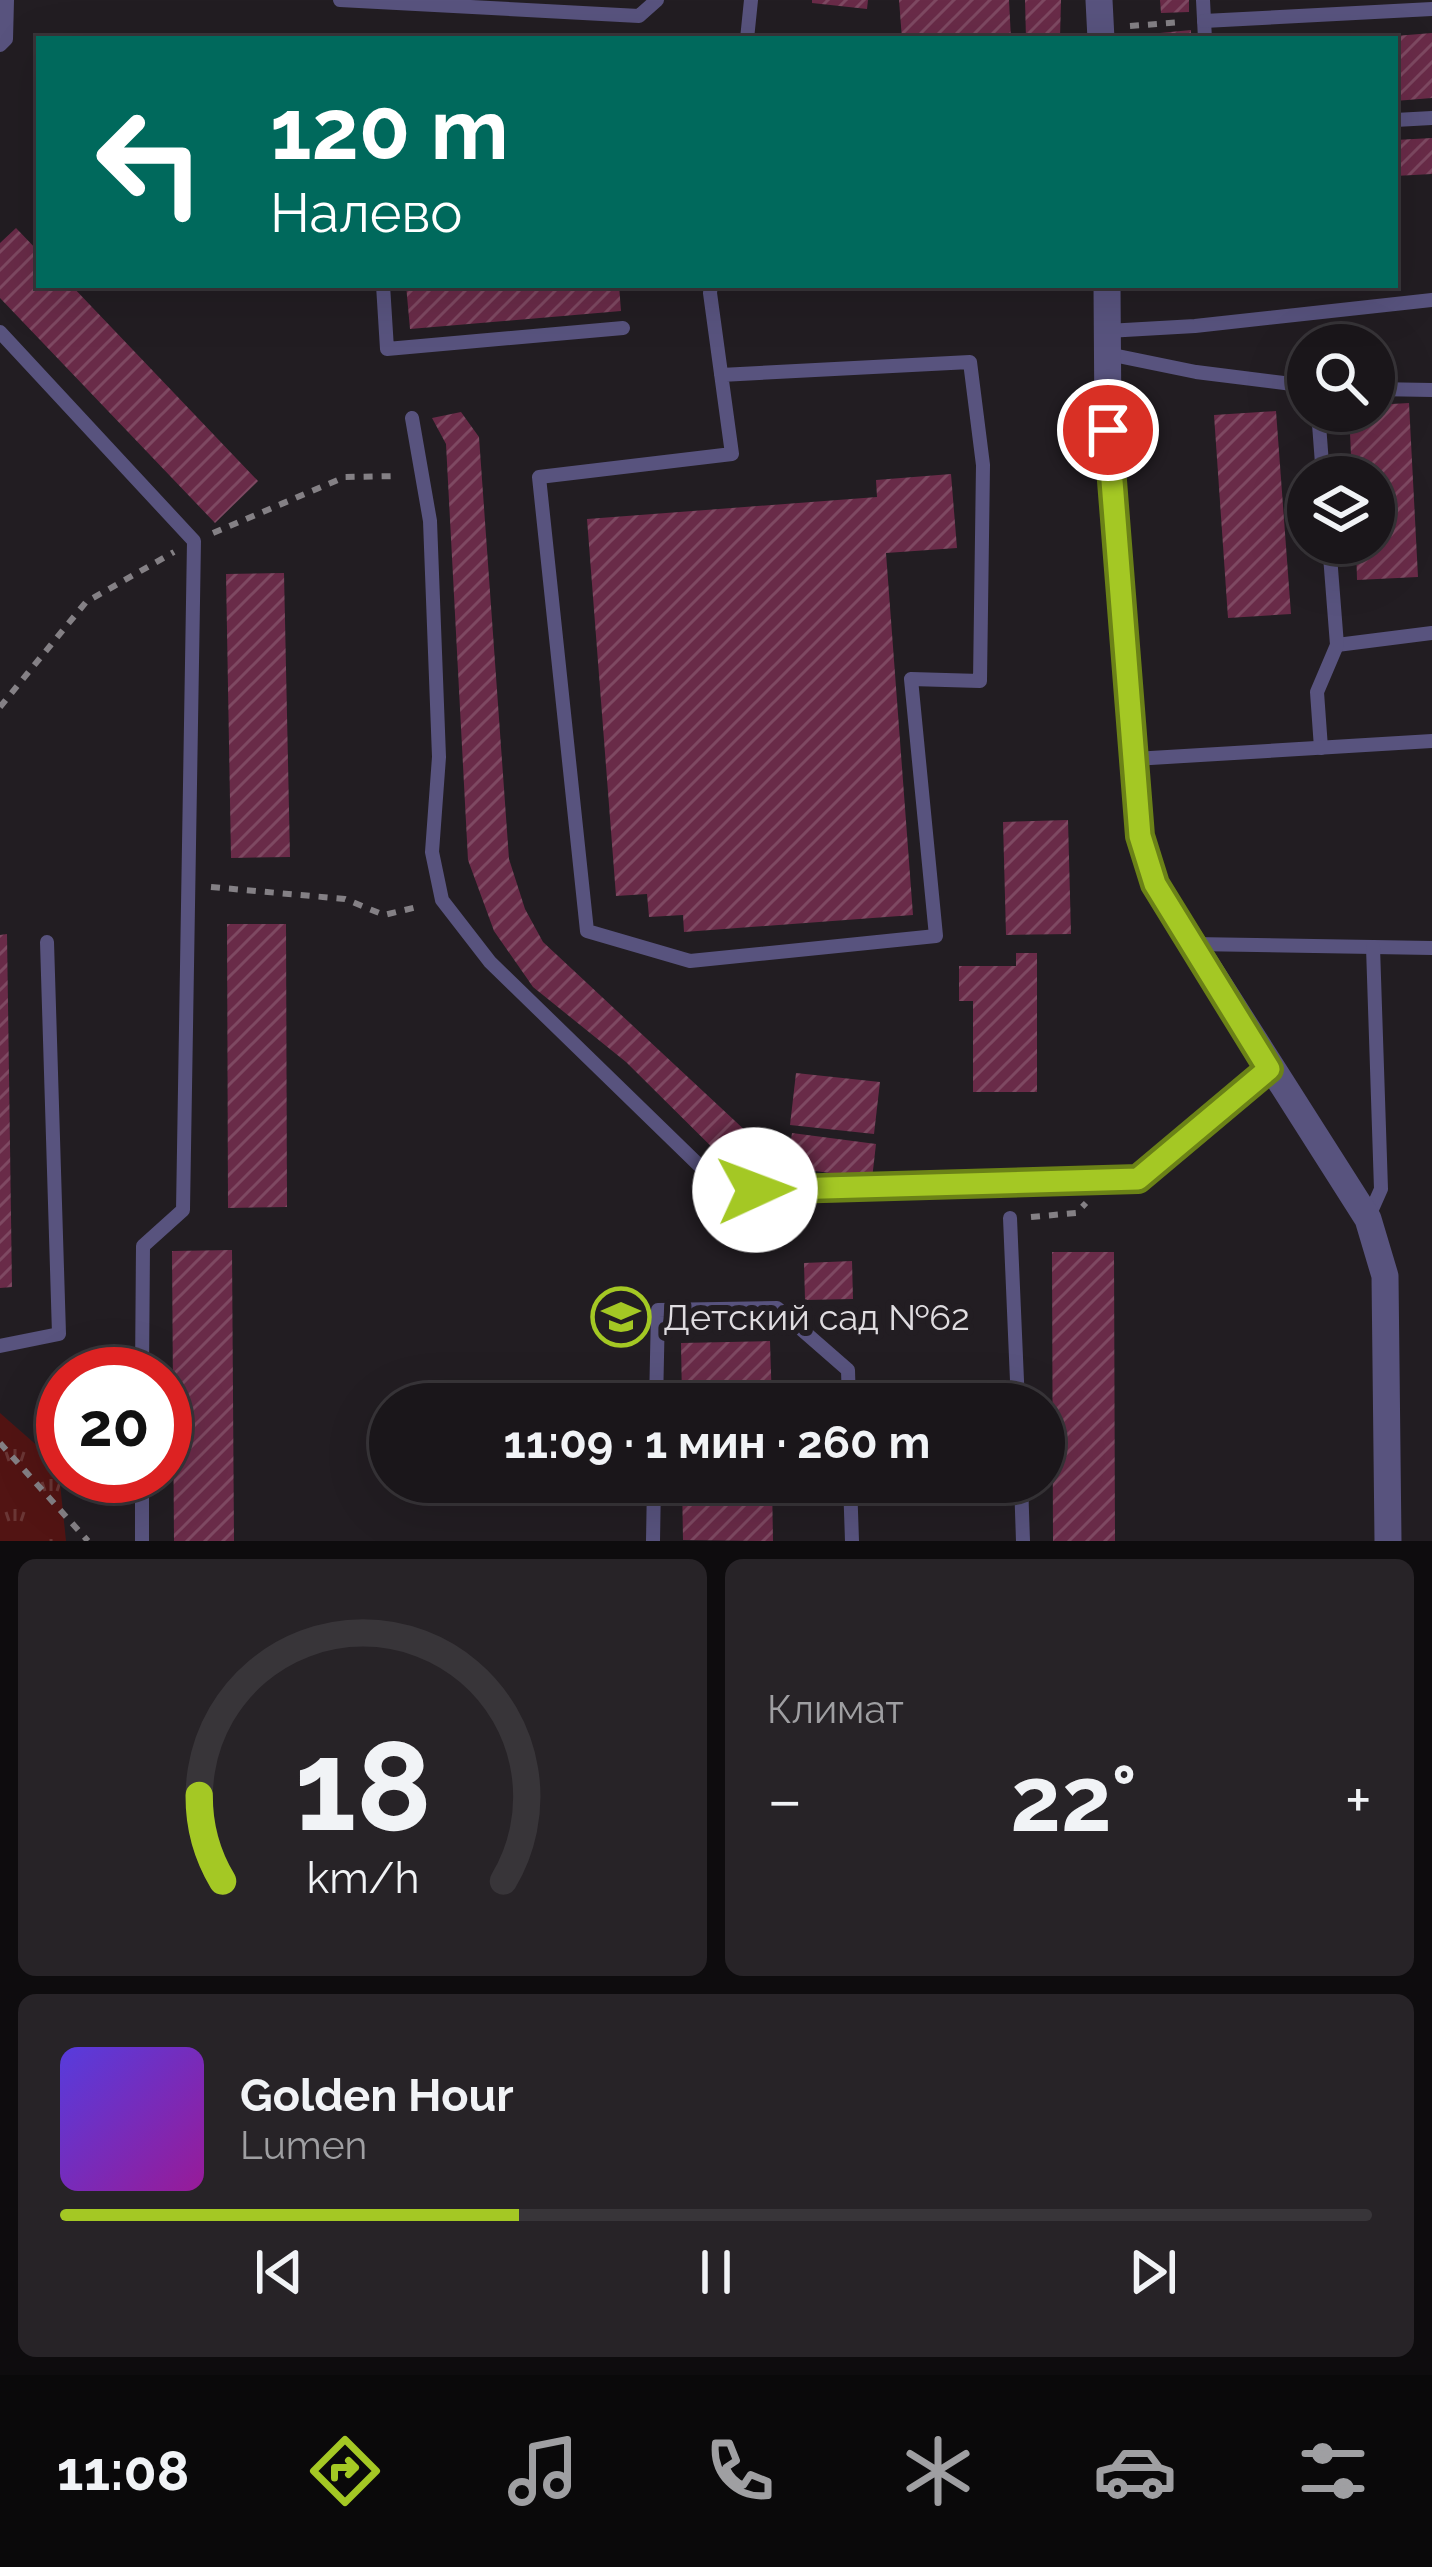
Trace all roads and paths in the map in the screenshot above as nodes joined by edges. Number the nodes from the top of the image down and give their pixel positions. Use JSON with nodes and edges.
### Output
{"nodes":[{"id":1,"x":7,"y":0,"type":"edge"},
{"id":2,"x":340,"y":0,"type":"edge"},
{"id":3,"x":657,"y":0,"type":"edge"},
{"id":4,"x":751,"y":0,"type":"edge"},
{"id":5,"x":1203,"y":0,"type":"edge"},
{"id":6,"x":1432,"y":9,"type":"edge"},
{"id":7,"x":1204,"y":21,"type":"junction"},
{"id":8,"x":1100,"y":22,"type":"edge"},
{"id":9,"x":747,"y":36,"type":"edge"},
{"id":10,"x":1205,"y":36,"type":"edge"},
{"id":11,"x":0,"y":45,"type":"edge"},
{"id":12,"x":1432,"y":118,"type":"edge"},
{"id":13,"x":1398,"y":120,"type":"edge"},
{"id":14,"x":383,"y":288,"type":"edge"},
{"id":15,"x":711,"y":288,"type":"edge"},
{"id":16,"x":1107,"y":288,"type":"edge"},
{"id":17,"x":1432,"y":300,"type":"edge"},
{"id":18,"x":623,"y":328,"type":"dead end"},
{"id":19,"x":0,"y":332,"type":"edge"},
{"id":20,"x":1108,"y":343,"type":"junction"},
{"id":21,"x":721,"y":375,"type":"junction"},
{"id":22,"x":1287,"y":383,"type":"edge"},
{"id":23,"x":1395,"y":389,"type":"edge"},
{"id":24,"x":1432,"y":390,"type":"edge"},
{"id":25,"x":412,"y":418,"type":"dead end"},
{"id":26,"x":1330,"y":564,"type":"edge"},
{"id":27,"x":1432,"y":633,"type":"edge"},
{"id":28,"x":1337,"y":644,"type":"junction"},
{"id":29,"x":1432,"y":741,"type":"edge"},
{"id":30,"x":1321,"y":748,"type":"junction"},
{"id":31,"x":1134,"y":759,"type":"junction"},
{"id":32,"x":189,"y":884,"type":"junction"},
{"id":33,"x":442,"y":900,"type":"junction"},
{"id":34,"x":47,"y":942,"type":"dead end"},
{"id":35,"x":1193,"y":944,"type":"junction"},
{"id":36,"x":1373,"y":947,"type":"junction"},
{"id":37,"x":1432,"y":948,"type":"edge"},
{"id":38,"x":1269,"y":1069,"type":"junction"},
{"id":39,"x":1112,"y":1179,"type":"junction"},
{"id":40,"x":1010,"y":1218,"type":"joint"},
{"id":41,"x":1368,"y":1219,"type":"junction"},
{"id":42,"x":0,"y":1346,"type":"edge"},
{"id":43,"x":142,"y":1347,"type":"edge"},
{"id":44,"x":656,"y":1383,"type":"edge"},
{"id":45,"x":848,"y":1383,"type":"edge"},
{"id":46,"x":1017,"y":1383,"type":"edge"},
{"id":47,"x":0,"y":1443,"type":"edge"},
{"id":48,"x":142,"y":1503,"type":"edge"},
{"id":49,"x":654,"y":1503,"type":"edge"},
{"id":50,"x":851,"y":1503,"type":"edge"},
{"id":51,"x":1022,"y":1503,"type":"edge"},
{"id":52,"x":88,"y":1541,"type":"edge"},
{"id":53,"x":142,"y":1541,"type":"edge"},
{"id":54,"x":653,"y":1541,"type":"edge"},
{"id":55,"x":852,"y":1541,"type":"edge"},
{"id":56,"x":1023,"y":1541,"type":"edge"},
{"id":57,"x":1388,"y":1541,"type":"edge"}],
"edges":[{"from":1,"to":11,"type":"lane"},
{"from":2,"to":3,"type":"lane"},
{"from":4,"to":9,"type":"lane"},
{"from":5,"to":7,"type":"lane"},
{"from":6,"to":7,"type":"lane"},
{"from":7,"to":8,"type":"path"},
{"from":7,"to":10,"type":"lane"},
{"from":12,"to":13,"type":"lane"},
{"from":14,"to":18,"type":"lane"},
{"from":15,"to":21,"type":"lane"},
{"from":16,"to":20,"type":"street"},
{"from":17,"to":20,"type":"lane"},
{"from":19,"to":32,"type":"lane"},
{"from":20,"to":22,"type":"lane"},
{"from":20,"to":31,"type":"street"},
{"from":21,"to":21,"type":"lane"},
{"from":23,"to":24,"type":"lane"},
{"from":25,"to":33,"type":"lane"},
{"from":26,"to":28,"type":"lane"},
{"from":27,"to":28,"type":"lane"},
{"from":28,"to":30,"type":"lane"},
{"from":29,"to":30,"type":"lane"},
{"from":30,"to":31,"type":"lane"},
{"from":31,"to":35,"type":"street"},
{"from":32,"to":33,"type":"path"},
{"from":32,"to":43,"type":"lane"},
{"from":33,"to":39,"type":"lane"},
{"from":34,"to":42,"type":"lane"},
{"from":35,"to":36,"type":"lane"},
{"from":35,"to":38,"type":"street"},
{"from":36,"to":37,"type":"lane"},
{"from":36,"to":41,"type":"lane"},
{"from":38,"to":39,"type":"lane"},
{"from":38,"to":41,"type":"street"},
{"from":39,"to":40,"type":"path"},
{"from":40,"to":46,"type":"lane"},
{"from":41,"to":57,"type":"street"},
{"from":44,"to":45,"type":"lane"},
{"from":47,"to":52,"type":"path"},
{"from":48,"to":53,"type":"lane"},
{"from":49,"to":54,"type":"lane"},
{"from":50,"to":55,"type":"lane"},
{"from":51,"to":56,"type":"lane"}]}
